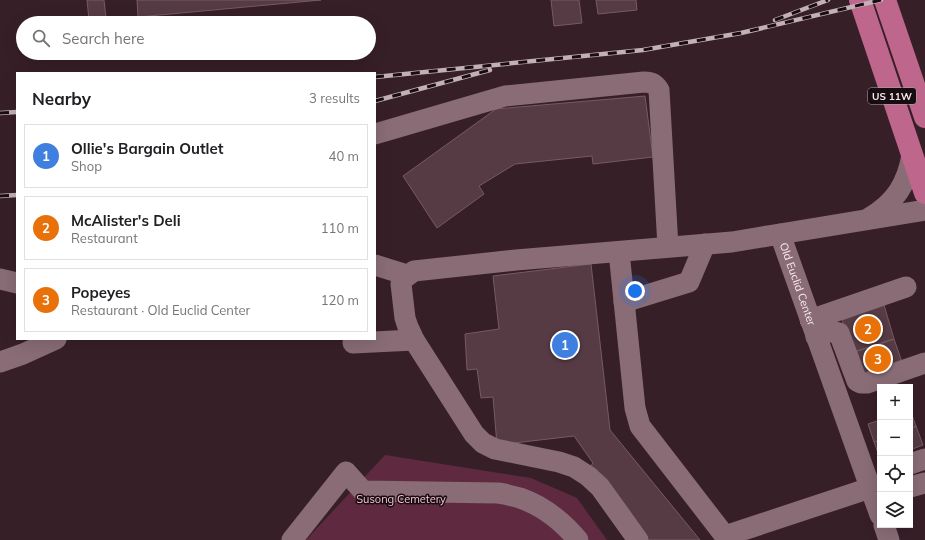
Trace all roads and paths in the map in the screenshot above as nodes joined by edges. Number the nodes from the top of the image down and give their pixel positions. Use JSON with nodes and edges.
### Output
{"nodes":[{"id":1,"x":860,"y":0,"type":"edge"},
{"id":2,"x":885,"y":0,"type":"edge"},
{"id":3,"x":925,"y":116,"type":"edge"},
{"id":4,"x":376,"y":134,"type":"edge"},
{"id":5,"x":912,"y":155,"type":"junction"},
{"id":6,"x":925,"y":193,"type":"edge"},
{"id":7,"x":925,"y":210,"type":"edge"},
{"id":8,"x":863,"y":221,"type":"junction"},
{"id":9,"x":780,"y":234,"type":"junction"},
{"id":10,"x":705,"y":244,"type":"junction"},
{"id":11,"x":668,"y":247,"type":"junction"},
{"id":12,"x":619,"y":252,"type":"junction"},
{"id":13,"x":376,"y":265,"type":"edge"},
{"id":14,"x":407,"y":275,"type":"junction"},
{"id":15,"x":0,"y":279,"type":"edge"},
{"id":16,"x":16,"y":283,"type":"edge"},
{"id":17,"x":906,"y":287,"type":"dead end"},
{"id":18,"x":624,"y":302,"type":"junction"},
{"id":19,"x":813,"y":328,"type":"junction"},
{"id":20,"x":54,"y":340,"type":"edge"},
{"id":21,"x":414,"y":340,"type":"junction"},
{"id":22,"x":353,"y":343,"type":"dead end"},
{"id":23,"x":0,"y":362,"type":"edge"},
{"id":24,"x":925,"y":363,"type":"edge"},
{"id":25,"x":925,"y":459,"type":"edge"},
{"id":26,"x":913,"y":463,"type":"edge"},
{"id":27,"x":925,"y":482,"type":"edge"},
{"id":28,"x":877,"y":485,"type":"edge"},
{"id":29,"x":913,"y":486,"type":"edge"},
{"id":30,"x":885,"y":528,"type":"edge"},
{"id":31,"x":727,"y":538,"type":"edge"},
{"id":32,"x":292,"y":540,"type":"edge"},
{"id":33,"x":578,"y":540,"type":"edge"},
{"id":34,"x":638,"y":540,"type":"edge"},
{"id":35,"x":889,"y":540,"type":"edge"}],
"edges":[{"from":1,"to":5,"type":"main road","number":"US 11W"},
{"from":2,"to":3,"type":"main road","number":"US 11W"},
{"from":4,"to":11,"type":"street"},
{"from":5,"to":6,"type":"main road","number":"US 11W"},
{"from":5,"to":8,"type":"street"},
{"from":7,"to":8,"type":"street"},
{"from":8,"to":9,"type":"street"},
{"from":9,"to":10,"type":"street","name":"Old Euclid Center"},
{"from":9,"to":19,"type":"street","name":"Old Euclid Center"},
{"from":10,"to":11,"type":"street","name":"Old Euclid Center"},
{"from":10,"to":18,"type":"street"},
{"from":11,"to":12,"type":"street","name":"Old Euclid Center"},
{"from":12,"to":14,"type":"street","name":"Old Euclid Center"},
{"from":12,"to":18,"type":"street"},
{"from":13,"to":14,"type":"street"},
{"from":14,"to":21,"type":"street"},
{"from":15,"to":16,"type":"street"},
{"from":17,"to":19,"type":"street"},
{"from":18,"to":31,"type":"street"},
{"from":19,"to":24,"type":"street"},
{"from":19,"to":28,"type":"street","name":"Old Euclid Center"},
{"from":20,"to":23,"type":"street"},
{"from":21,"to":22,"type":"street"},
{"from":21,"to":34,"type":"street"},
{"from":25,"to":26,"type":"street"},
{"from":27,"to":29,"type":"street"},
{"from":28,"to":31,"type":"street"},
{"from":30,"to":35,"type":"street"},
{"from":32,"to":33,"type":"street"}]}
